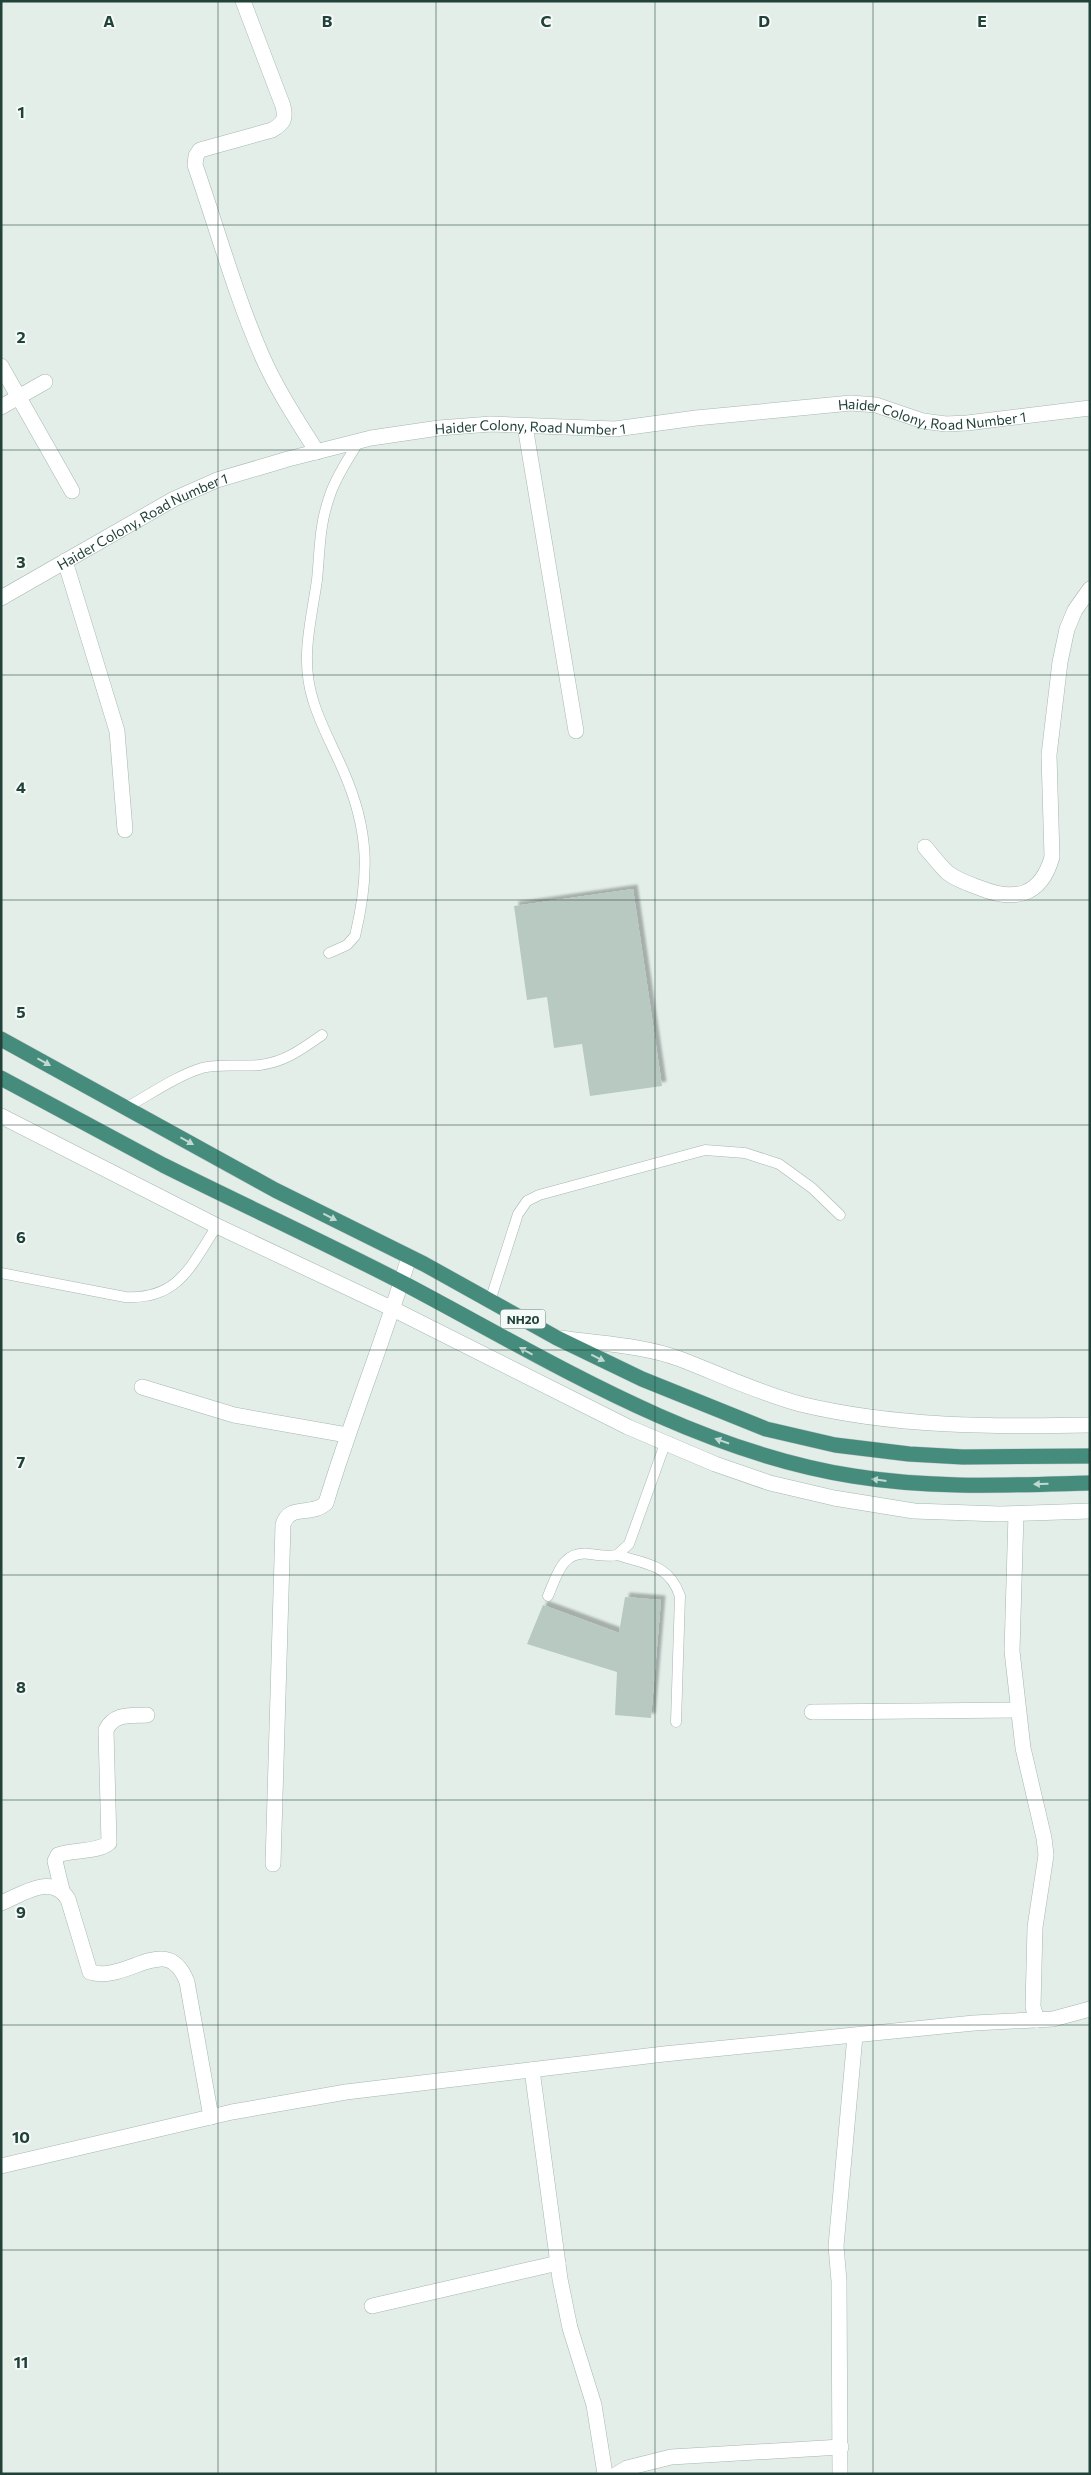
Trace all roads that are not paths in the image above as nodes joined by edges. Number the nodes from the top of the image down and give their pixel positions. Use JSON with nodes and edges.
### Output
{"nodes":[{"id":1,"x":244,"y":1,"type":"edge"},
{"id":2,"x":1,"y":366,"type":"edge"},
{"id":3,"x":45,"y":382,"type":"dead end"},
{"id":4,"x":20,"y":396,"type":"junction"},
{"id":5,"x":1,"y":407,"type":"edge"},
{"id":6,"x":1090,"y":408,"type":"edge"},
{"id":7,"x":524,"y":426,"type":"junction"},
{"id":8,"x":359,"y":441,"type":"junction"},
{"id":9,"x":317,"y":452,"type":"junction"},
{"id":10,"x":72,"y":491,"type":"dead end"},
{"id":11,"x":65,"y":561,"type":"junction"},
{"id":12,"x":1090,"y":589,"type":"edge"},
{"id":13,"x":1,"y":598,"type":"edge"},
{"id":14,"x":576,"y":731,"type":"dead end"},
{"id":15,"x":126,"y":830,"type":"dead end"},
{"id":16,"x":924,"y":847,"type":"dead end"},
{"id":17,"x":329,"y":953,"type":"dead end"},
{"id":18,"x":322,"y":1035,"type":"dead end"},
{"id":19,"x":1,"y":1039,"type":"edge"},
{"id":20,"x":1,"y":1078,"type":"edge"},
{"id":21,"x":127,"y":1107,"type":"junction"},
{"id":22,"x":1,"y":1116,"type":"edge"},
{"id":23,"x":840,"y":1215,"type":"dead end"},
{"id":24,"x":217,"y":1226,"type":"junction"},
{"id":25,"x":409,"y":1257,"type":"junction"},
{"id":26,"x":1,"y":1273,"type":"edge"},
{"id":27,"x":402,"y":1282,"type":"junction"},
{"id":28,"x":490,"y":1301,"type":"junction"},
{"id":29,"x":394,"y":1309,"type":"junction"},
{"id":30,"x":557,"y":1338,"type":"junction"},
{"id":31,"x":142,"y":1386,"type":"dead end"},
{"id":32,"x":1090,"y":1425,"type":"edge"},
{"id":33,"x":347,"y":1435,"type":"junction"},
{"id":34,"x":665,"y":1444,"type":"junction"},
{"id":35,"x":1090,"y":1456,"type":"edge"},
{"id":36,"x":1090,"y":1483,"type":"edge"},
{"id":37,"x":1090,"y":1511,"type":"edge"},
{"id":38,"x":1016,"y":1514,"type":"junction"},
{"id":39,"x":617,"y":1556,"type":"junction"},
{"id":40,"x":548,"y":1596,"type":"dead end"},
{"id":41,"x":1018,"y":1710,"type":"junction"},
{"id":42,"x":812,"y":1712,"type":"dead end"},
{"id":43,"x":147,"y":1715,"type":"dead end"},
{"id":44,"x":676,"y":1722,"type":"dead end"},
{"id":45,"x":273,"y":1864,"type":"dead end"},
{"id":46,"x":62,"y":1890,"type":"junction"},
{"id":47,"x":1,"y":1903,"type":"edge"},
{"id":48,"x":1090,"y":2009,"type":"edge"},
{"id":49,"x":1037,"y":2020,"type":"junction"},
{"id":50,"x":856,"y":2036,"type":"junction"},
{"id":51,"x":532,"y":2070,"type":"junction"},
{"id":52,"x":211,"y":2117,"type":"junction"},
{"id":53,"x":1,"y":2166,"type":"edge"},
{"id":54,"x":558,"y":2263,"type":"junction"},
{"id":55,"x":372,"y":2306,"type":"dead end"},
{"id":56,"x":841,"y":2447,"type":"junction"},
{"id":57,"x":605,"y":2474,"type":"edge"},
{"id":58,"x":617,"y":2474,"type":"edge"},
{"id":59,"x":840,"y":2474,"type":"edge"}],
"edges":[{"from":1,"to":9,"type":"street"},
{"from":2,"to":4,"type":"street"},
{"from":3,"to":4,"type":"street"},
{"from":4,"to":5,"type":"street"},
{"from":4,"to":10,"type":"street"},
{"from":6,"to":7,"type":"street","name":"Haider Colony, Road Number 1"},
{"from":7,"to":8,"type":"street","name":"Haider Colony, Road Number 1"},
{"from":7,"to":14,"type":"street"},
{"from":8,"to":9,"type":"street","name":"Haider Colony, Road Number 1"},
{"from":8,"to":17,"type":"lane"},
{"from":9,"to":11,"type":"street","name":"Haider Colony, Road Number 1"},
{"from":11,"to":13,"type":"street","name":"Haider Colony, Road Number 1"},
{"from":11,"to":15,"type":"street"},
{"from":12,"to":16,"type":"street"},
{"from":18,"to":21,"type":"lane"},
{"from":19,"to":21,"type":"highway","number":"NH20","one_way":true},
{"from":20,"to":27,"type":"highway","number":"NH20"},
{"from":21,"to":25,"type":"highway","number":"NH20","one_way":true},
{"from":22,"to":24,"type":"street"},
{"from":23,"to":28,"type":"lane"},
{"from":24,"to":26,"type":"lane"},
{"from":24,"to":29,"type":"street"},
{"from":25,"to":27,"type":"street"},
{"from":25,"to":28,"type":"highway","number":"NH20"},
{"from":27,"to":29,"type":"street"},
{"from":36,"to":27,"type":"highway","number":"NH20","one_way":true},
{"from":28,"to":30,"type":"highway","number":"NH20"},
{"from":29,"to":33,"type":"street"},
{"from":29,"to":34,"type":"street"},
{"from":30,"to":32,"type":"street"},
{"from":30,"to":35,"type":"highway","number":"NH20","one_way":true},
{"from":31,"to":33,"type":"street"},
{"from":33,"to":45,"type":"street"},
{"from":34,"to":38,"type":"street"},
{"from":34,"to":39,"type":"lane"},
{"from":37,"to":38,"type":"street"},
{"from":38,"to":41,"type":"street"},
{"from":39,"to":40,"type":"lane"},
{"from":39,"to":44,"type":"lane"},
{"from":41,"to":42,"type":"street"},
{"from":41,"to":49,"type":"street"},
{"from":43,"to":46,"type":"street"},
{"from":46,"to":47,"type":"street"},
{"from":46,"to":52,"type":"street"},
{"from":48,"to":49,"type":"street"},
{"from":49,"to":50,"type":"street"},
{"from":50,"to":51,"type":"street"},
{"from":50,"to":56,"type":"street"},
{"from":51,"to":52,"type":"street"},
{"from":51,"to":54,"type":"street"},
{"from":52,"to":53,"type":"street"},
{"from":54,"to":55,"type":"street"},
{"from":54,"to":57,"type":"street"},
{"from":56,"to":58,"type":"street"},
{"from":56,"to":59,"type":"street"}]}
